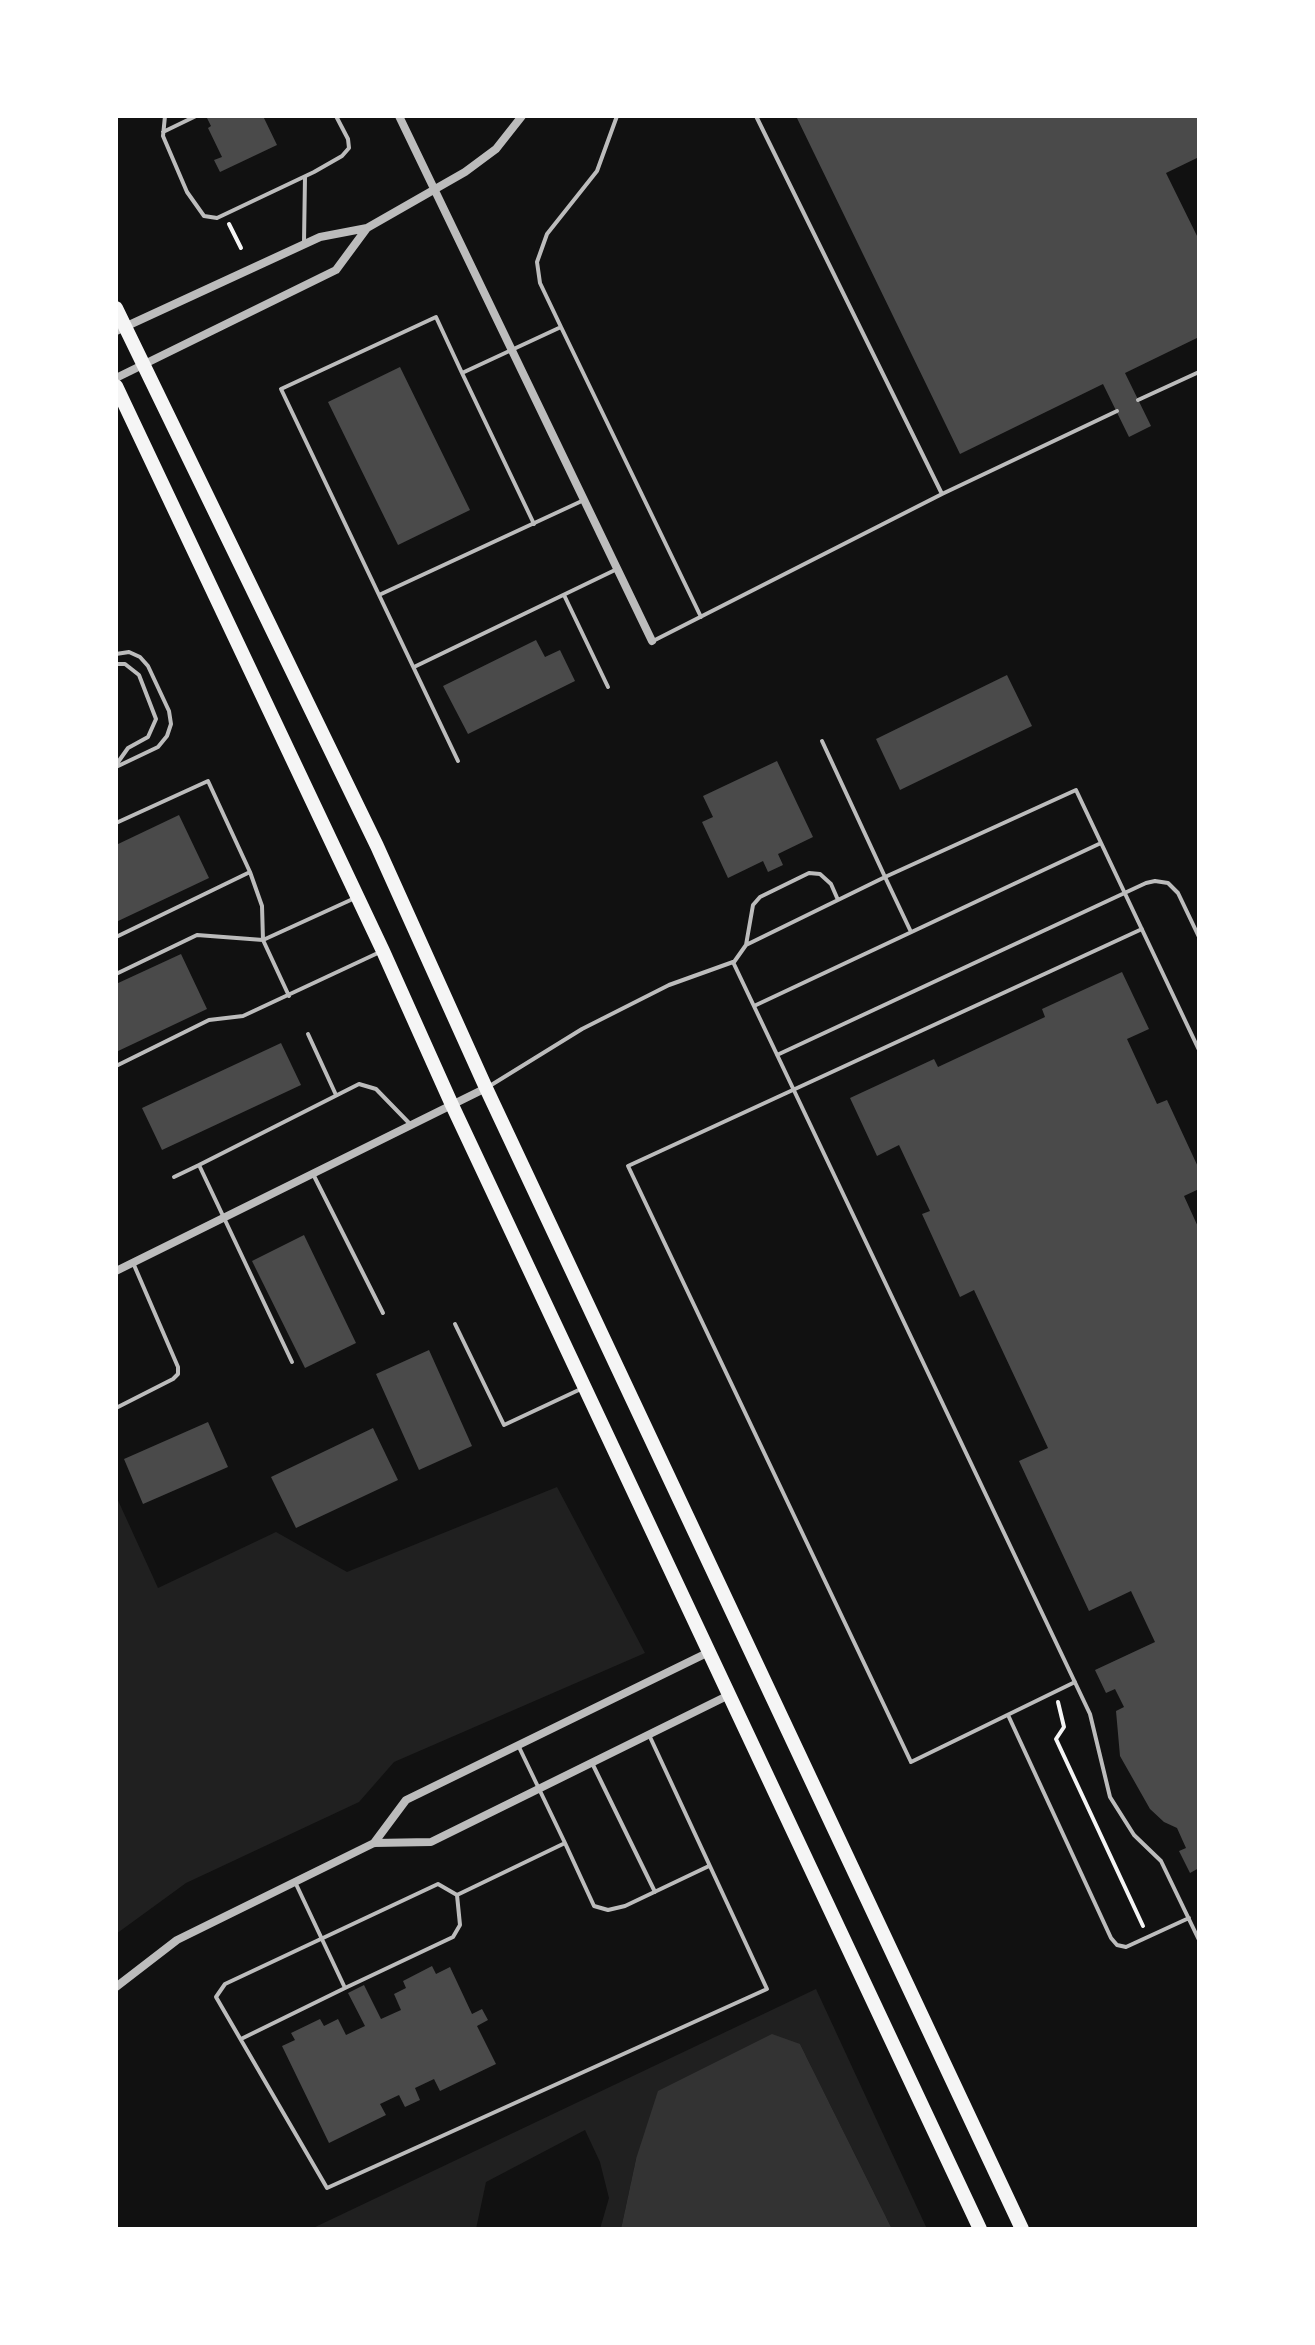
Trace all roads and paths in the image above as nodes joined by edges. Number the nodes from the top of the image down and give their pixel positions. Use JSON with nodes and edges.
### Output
{"nodes":[{"id":1,"x":165,"y":116,"type":"edge"},
{"id":2,"x":196,"y":116,"type":"edge"},
{"id":3,"x":336,"y":116,"type":"edge"},
{"id":4,"x":399,"y":116,"type":"edge"},
{"id":5,"x":522,"y":116,"type":"edge"},
{"id":6,"x":617,"y":116,"type":"edge"},
{"id":7,"x":756,"y":116,"type":"edge"},
{"id":8,"x":163,"y":132,"type":"junction"},
{"id":9,"x":305,"y":177,"type":"junction"},
{"id":10,"x":435,"y":190,"type":"junction"},
{"id":11,"x":224,"y":214,"type":"junction"},
{"id":12,"x":367,"y":228,"type":"junction"},
{"id":13,"x":303,"y":245,"type":"junction"},
{"id":14,"x":241,"y":248,"type":"dead end"},
{"id":15,"x":116,"y":308,"type":"edge"},
{"id":16,"x":561,"y":327,"type":"junction"},
{"id":17,"x":120,"y":329,"type":"edge"},
{"id":18,"x":512,"y":350,"type":"junction"},
{"id":19,"x":145,"y":365,"type":"junction"},
{"id":20,"x":1199,"y":372,"type":"edge"},
{"id":21,"x":462,"y":373,"type":"junction"},
{"id":22,"x":116,"y":378,"type":"edge"},
{"id":23,"x":116,"y":386,"type":"edge"},
{"id":24,"x":1138,"y":400,"type":"dead end"},
{"id":25,"x":1117,"y":411,"type":"dead end"},
{"id":26,"x":942,"y":494,"type":"junction"},
{"id":27,"x":584,"y":500,"type":"junction"},
{"id":28,"x":534,"y":524,"type":"junction"},
{"id":29,"x":618,"y":569,"type":"junction"},
{"id":30,"x":379,"y":595,"type":"junction"},
{"id":31,"x":564,"y":595,"type":"junction"},
{"id":32,"x":701,"y":617,"type":"junction"},
{"id":33,"x":652,"y":641,"type":"joint"},
{"id":34,"x":116,"y":654,"type":"edge"},
{"id":35,"x":116,"y":664,"type":"edge"},
{"id":36,"x":414,"y":667,"type":"junction"},
{"id":37,"x":608,"y":687,"type":"dead end"},
{"id":38,"x":822,"y":741,"type":"dead end"},
{"id":39,"x":458,"y":761,"type":"dead end"},
{"id":40,"x":116,"y":766,"type":"edge"},
{"id":41,"x":116,"y":823,"type":"edge"},
{"id":42,"x":1101,"y":843,"type":"junction"},
{"id":43,"x":250,"y":872,"type":"junction"},
{"id":44,"x":885,"y":877,"type":"junction"},
{"id":45,"x":1124,"y":893,"type":"junction"},
{"id":46,"x":357,"y":897,"type":"junction"},
{"id":47,"x":838,"y":900,"type":"junction"},
{"id":48,"x":1142,"y":929,"type":"junction"},
{"id":49,"x":911,"y":932,"type":"junction"},
{"id":50,"x":116,"y":937,"type":"edge"},
{"id":51,"x":1199,"y":937,"type":"edge"},
{"id":52,"x":263,"y":940,"type":"junction"},
{"id":53,"x":746,"y":945,"type":"junction"},
{"id":54,"x":383,"y":951,"type":"junction"},
{"id":55,"x":733,"y":962,"type":"junction"},
{"id":56,"x":116,"y":974,"type":"edge"},
{"id":57,"x":289,"y":996,"type":"junction"},
{"id":58,"x":754,"y":1006,"type":"junction"},
{"id":59,"x":308,"y":1034,"type":"dead end"},
{"id":60,"x":1199,"y":1050,"type":"edge"},
{"id":61,"x":777,"y":1055,"type":"junction"},
{"id":62,"x":116,"y":1066,"type":"edge"},
{"id":63,"x":486,"y":1088,"type":"junction"},
{"id":64,"x":793,"y":1088,"type":"junction"},
{"id":65,"x":336,"y":1095,"type":"junction"},
{"id":66,"x":452,"y":1105,"type":"junction"},
{"id":67,"x":412,"y":1125,"type":"junction"},
{"id":68,"x":199,"y":1165,"type":"junction"},
{"id":69,"x":313,"y":1174,"type":"junction"},
{"id":70,"x":174,"y":1177,"type":"dead end"},
{"id":71,"x":225,"y":1217,"type":"junction"},
{"id":72,"x":133,"y":1262,"type":"junction"},
{"id":73,"x":116,"y":1271,"type":"edge"},
{"id":74,"x":383,"y":1313,"type":"dead end"},
{"id":75,"x":455,"y":1324,"type":"dead end"},
{"id":76,"x":292,"y":1362,"type":"dead end"},
{"id":77,"x":585,"y":1387,"type":"junction"},
{"id":78,"x":116,"y":1408,"type":"edge"},
{"id":79,"x":710,"y":1652,"type":"junction"},
{"id":80,"x":1075,"y":1682,"type":"junction"},
{"id":81,"x":1054,"y":1692,"type":"junction"},
{"id":82,"x":730,"y":1694,"type":"junction"},
{"id":83,"x":1008,"y":1715,"type":"junction"},
{"id":84,"x":649,"y":1735,"type":"junction"},
{"id":85,"x":518,"y":1745,"type":"junction"},
{"id":86,"x":592,"y":1763,"type":"junction"},
{"id":87,"x":539,"y":1789,"type":"junction"},
{"id":88,"x":374,"y":1843,"type":"junction"},
{"id":89,"x":565,"y":1843,"type":"junction"},
{"id":90,"x":710,"y":1866,"type":"junction"},
{"id":91,"x":295,"y":1882,"type":"junction"},
{"id":92,"x":655,"y":1892,"type":"junction"},
{"id":93,"x":457,"y":1895,"type":"junction"},
{"id":94,"x":1189,"y":1918,"type":"junction"},
{"id":95,"x":322,"y":1938,"type":"junction"},
{"id":96,"x":1148,"y":1938,"type":"junction"},
{"id":97,"x":1199,"y":1940,"type":"edge"},
{"id":98,"x":116,"y":1987,"type":"edge"},
{"id":99,"x":345,"y":1988,"type":"junction"},
{"id":100,"x":241,"y":2039,"type":"junction"},
{"id":101,"x":980,"y":2229,"type":"edge"},
{"id":102,"x":1022,"y":2229,"type":"edge"}],
"edges":[{"from":1,"to":8,"type":"lane"},
{"from":2,"to":8,"type":"lane"},
{"from":3,"to":9,"type":"lane"},
{"from":4,"to":10,"type":"street"},
{"from":5,"to":10,"type":"street"},
{"from":6,"to":16,"type":"lane"},
{"from":7,"to":26,"type":"lane"},
{"from":8,"to":11,"type":"lane"},
{"from":9,"to":11,"type":"lane"},
{"from":9,"to":13,"type":"lane"},
{"from":10,"to":12,"type":"street"},
{"from":10,"to":18,"type":"street"},
{"from":11,"to":14,"type":"path"},
{"from":12,"to":13,"type":"street"},
{"from":12,"to":19,"type":"street"},
{"from":13,"to":17,"type":"street"},
{"from":15,"to":17,"type":"main road"},
{"from":16,"to":18,"type":"lane"},
{"from":16,"to":32,"type":"lane"},
{"from":17,"to":19,"type":"main road"},
{"from":18,"to":21,"type":"lane"},
{"from":18,"to":27,"type":"street"},
{"from":19,"to":22,"type":"street"},
{"from":19,"to":63,"type":"main road"},
{"from":20,"to":24,"type":"lane"},
{"from":21,"to":28,"type":"lane"},
{"from":21,"to":30,"type":"lane"},
{"from":23,"to":46,"type":"main road"},
{"from":25,"to":26,"type":"lane"},
{"from":26,"to":32,"type":"lane"},
{"from":27,"to":28,"type":"lane"},
{"from":27,"to":29,"type":"street"},
{"from":28,"to":30,"type":"lane"},
{"from":29,"to":31,"type":"lane"},
{"from":29,"to":33,"type":"street"},
{"from":30,"to":36,"type":"lane"},
{"from":31,"to":36,"type":"lane"},
{"from":31,"to":37,"type":"lane"},
{"from":32,"to":33,"type":"lane"},
{"from":34,"to":40,"type":"lane"},
{"from":35,"to":40,"type":"lane"},
{"from":36,"to":39,"type":"lane"},
{"from":38,"to":44,"type":"lane"},
{"from":41,"to":43,"type":"lane"},
{"from":42,"to":44,"type":"lane"},
{"from":42,"to":45,"type":"lane"},
{"from":42,"to":49,"type":"lane"},
{"from":43,"to":50,"type":"lane"},
{"from":43,"to":52,"type":"lane"},
{"from":44,"to":47,"type":"lane"},
{"from":44,"to":49,"type":"lane"},
{"from":45,"to":48,"type":"lane"},
{"from":45,"to":51,"type":"lane"},
{"from":45,"to":61,"type":"lane"},
{"from":46,"to":52,"type":"lane"},
{"from":46,"to":54,"type":"main road"},
{"from":47,"to":53,"type":"lane"},
{"from":47,"to":53,"type":"lane"},
{"from":48,"to":60,"type":"lane"},
{"from":48,"to":64,"type":"lane"},
{"from":49,"to":58,"type":"lane"},
{"from":52,"to":56,"type":"lane"},
{"from":52,"to":57,"type":"lane"},
{"from":53,"to":55,"type":"lane"},
{"from":54,"to":57,"type":"lane"},
{"from":54,"to":66,"type":"main road"},
{"from":55,"to":58,"type":"lane"},
{"from":55,"to":63,"type":"lane"},
{"from":57,"to":62,"type":"lane"},
{"from":58,"to":61,"type":"lane"},
{"from":59,"to":65,"type":"lane"},
{"from":61,"to":64,"type":"lane"},
{"from":63,"to":66,"type":"street"},
{"from":63,"to":102,"type":"main road"},
{"from":64,"to":80,"type":"lane"},
{"from":64,"to":83,"type":"lane"},
{"from":65,"to":67,"type":"lane"},
{"from":65,"to":68,"type":"lane"},
{"from":66,"to":67,"type":"street"},
{"from":66,"to":77,"type":"main road"},
{"from":67,"to":69,"type":"street"},
{"from":68,"to":70,"type":"lane"},
{"from":68,"to":71,"type":"lane"},
{"from":69,"to":71,"type":"street"},
{"from":69,"to":74,"type":"lane"},
{"from":71,"to":72,"type":"street"},
{"from":71,"to":76,"type":"lane"},
{"from":72,"to":73,"type":"street"},
{"from":72,"to":78,"type":"lane"},
{"from":75,"to":77,"type":"lane"},
{"from":77,"to":79,"type":"main road"},
{"from":79,"to":82,"type":"main road"},
{"from":79,"to":85,"type":"street"},
{"from":80,"to":81,"type":"lane"},
{"from":80,"to":94,"type":"lane"},
{"from":81,"to":83,"type":"lane"},
{"from":81,"to":96,"type":"path"},
{"from":82,"to":84,"type":"street"},
{"from":82,"to":101,"type":"main road"},
{"from":83,"to":96,"type":"lane"},
{"from":84,"to":86,"type":"street"},
{"from":84,"to":90,"type":"lane"},
{"from":85,"to":87,"type":"lane"},
{"from":85,"to":88,"type":"street"},
{"from":86,"to":87,"type":"street"},
{"from":86,"to":92,"type":"lane"},
{"from":87,"to":88,"type":"street"},
{"from":87,"to":89,"type":"lane"},
{"from":88,"to":91,"type":"street"},
{"from":89,"to":92,"type":"lane"},
{"from":89,"to":93,"type":"lane"},
{"from":90,"to":92,"type":"lane"},
{"from":90,"to":100,"type":"lane"},
{"from":91,"to":95,"type":"lane"},
{"from":91,"to":98,"type":"street"},
{"from":93,"to":95,"type":"lane"},
{"from":93,"to":99,"type":"lane"},
{"from":94,"to":96,"type":"lane"},
{"from":94,"to":97,"type":"lane"},
{"from":95,"to":99,"type":"lane"},
{"from":95,"to":100,"type":"lane"},
{"from":99,"to":100,"type":"lane"}]}
